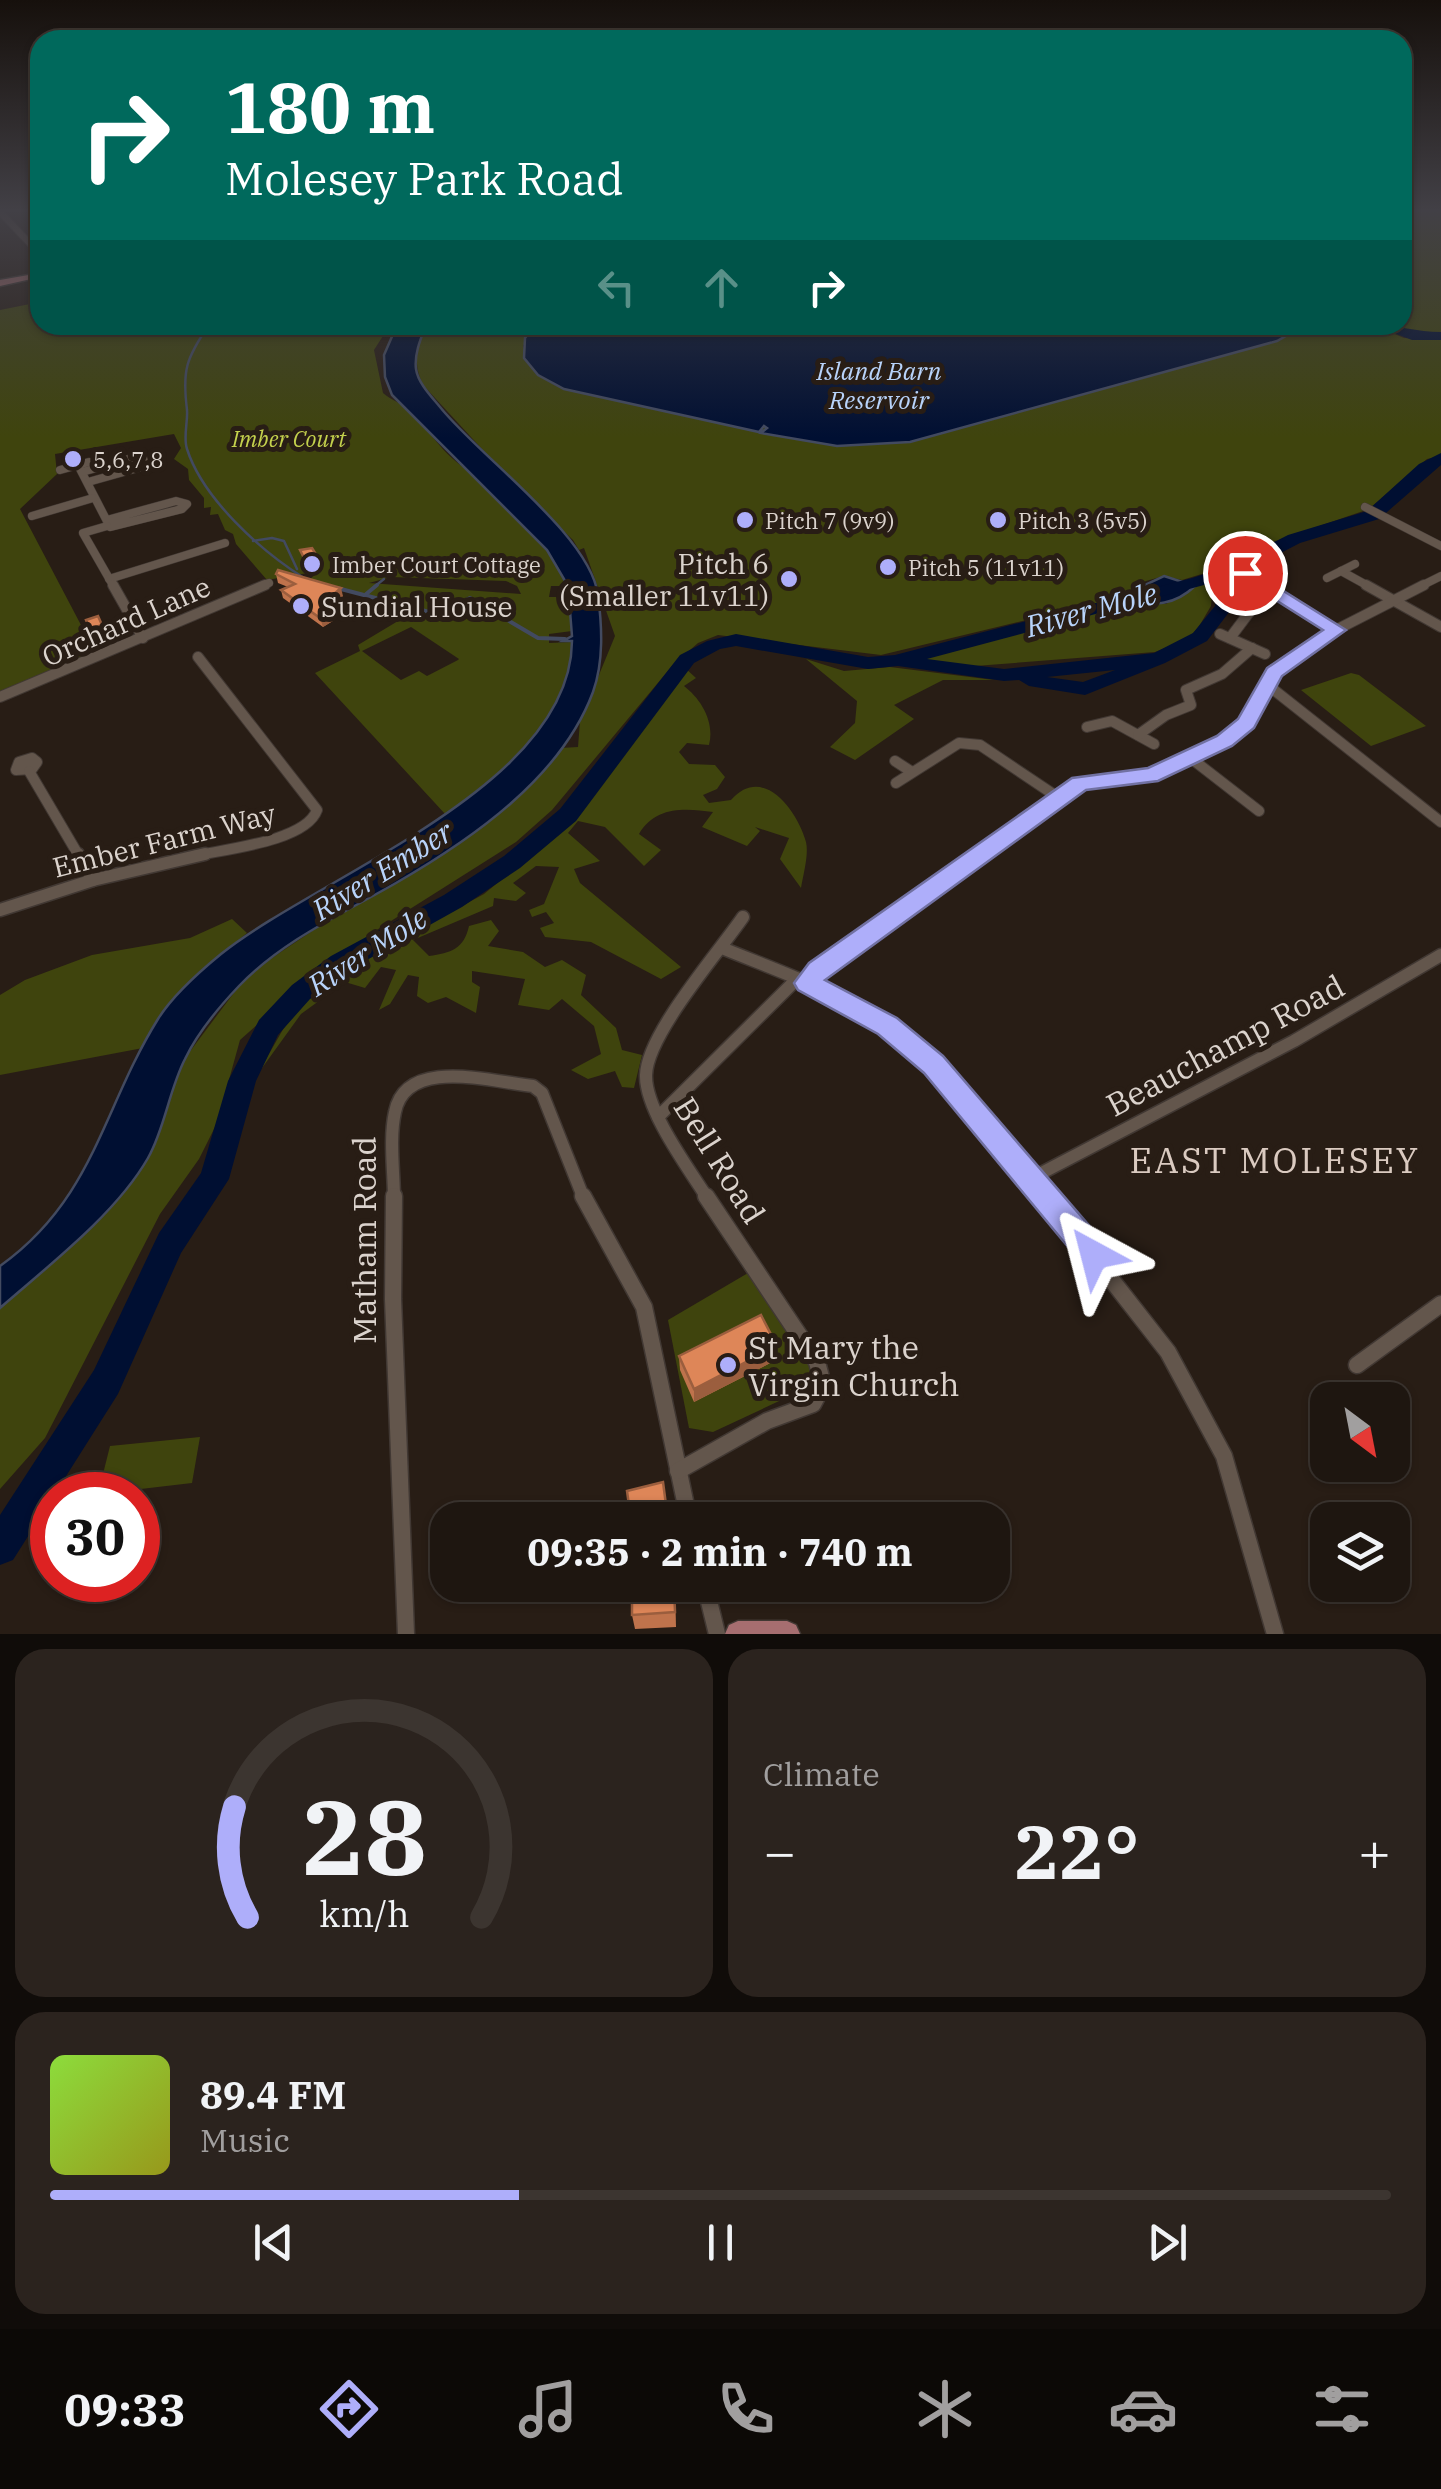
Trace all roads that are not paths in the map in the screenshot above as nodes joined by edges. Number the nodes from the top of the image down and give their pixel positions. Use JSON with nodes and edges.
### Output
{"nodes":[{"id":1,"x":157,"y":451,"type":"dead end"},
{"id":2,"x":139,"y":456,"type":"junction"},
{"id":3,"x":90,"y":462,"type":"dead end"},
{"id":4,"x":160,"y":462,"type":"dead end"},
{"id":5,"x":146,"y":466,"type":"junction"},
{"id":6,"x":80,"y":469,"type":"junction"},
{"id":7,"x":60,"y":470,"type":"dead end"},
{"id":8,"x":88,"y":482,"type":"junction"},
{"id":9,"x":93,"y":498,"type":"junction"},
{"id":10,"x":1367,"y":508,"type":"dead end"},
{"id":11,"x":32,"y":516,"type":"dead end"},
{"id":12,"x":107,"y":523,"type":"junction"},
{"id":13,"x":225,"y":543,"type":"dead end"},
{"id":14,"x":1441,"y":546,"type":"edge"},
{"id":15,"x":1356,"y":564,"type":"dead end"},
{"id":16,"x":1341,"y":571,"type":"junction"},
{"id":17,"x":1245,"y":573,"type":"dead end"},
{"id":18,"x":1441,"y":576,"type":"edge"},
{"id":19,"x":1327,"y":578,"type":"dead end"},
{"id":20,"x":109,"y":579,"type":"junction"},
{"id":21,"x":269,"y":583,"type":"dead end"},
{"id":22,"x":1274,"y":593,"type":"junction"},
{"id":23,"x":1395,"y":602,"type":"junction"},
{"id":24,"x":1441,"y":626,"type":"edge"},
{"id":25,"x":1336,"y":630,"type":"junction"},
{"id":26,"x":143,"y":638,"type":"junction"},
{"id":27,"x":1252,"y":648,"type":"junction"},
{"id":28,"x":1265,"y":654,"type":"dead end"},
{"id":29,"x":198,"y":657,"type":"dead end"},
{"id":30,"x":1268,"y":686,"type":"junction"},
{"id":31,"x":0,"y":697,"type":"edge"},
{"id":32,"x":1087,"y":727,"type":"dead end"},
{"id":33,"x":1138,"y":735,"type":"junction"},
{"id":34,"x":1154,"y":744,"type":"dead end"},
{"id":35,"x":1192,"y":759,"type":"junction"},
{"id":36,"x":895,"y":760,"type":"dead end"},
{"id":37,"x":29,"y":771,"type":"dead end"},
{"id":38,"x":912,"y":772,"type":"junction"},
{"id":39,"x":896,"y":783,"type":"dead end"},
{"id":40,"x":1060,"y":798,"type":"junction"},
{"id":41,"x":1259,"y":811,"type":"dead end"},
{"id":42,"x":1441,"y":822,"type":"edge"},
{"id":43,"x":93,"y":880,"type":"junction"},
{"id":44,"x":0,"y":910,"type":"edge"},
{"id":45,"x":743,"y":916,"type":"dead end"},
{"id":46,"x":722,"y":948,"type":"junction"},
{"id":47,"x":1441,"y":956,"type":"edge"},
{"id":48,"x":802,"y":981,"type":"junction"},
{"id":49,"x":658,"y":1118,"type":"junction"},
{"id":50,"x":1032,"y":1178,"type":"junction"},
{"id":51,"x":1441,"y":1304,"type":"edge"},
{"id":52,"x":1357,"y":1365,"type":"dead end"},
{"id":53,"x":678,"y":1471,"type":"junction"},
{"id":54,"x":685,"y":1502,"type":"edge"},
{"id":55,"x":709,"y":1602,"type":"edge"},
{"id":56,"x":406,"y":1634,"type":"edge"},
{"id":57,"x":717,"y":1634,"type":"edge"},
{"id":58,"x":738,"y":1634,"type":"edge"},
{"id":59,"x":786,"y":1634,"type":"edge"},
{"id":60,"x":1274,"y":1634,"type":"edge"}],
"edges":[{"from":1,"to":2,"type":"street"},
{"from":2,"to":5,"type":"street"},
{"from":2,"to":6,"type":"street"},
{"from":3,"to":6,"type":"street"},
{"from":4,"to":5,"type":"street"},
{"from":5,"to":8,"type":"street"},
{"from":6,"to":7,"type":"street"},
{"from":6,"to":8,"type":"street"},
{"from":8,"to":9,"type":"street"},
{"from":9,"to":11,"type":"street"},
{"from":9,"to":12,"type":"street"},
{"from":10,"to":14,"type":"street"},
{"from":12,"to":12,"type":"street"},
{"from":12,"to":20,"type":"street"},
{"from":13,"to":20,"type":"street"},
{"from":15,"to":16,"type":"street"},
{"from":16,"to":19,"type":"street"},
{"from":16,"to":23,"type":"street"},
{"from":17,"to":22,"type":"street"},
{"from":18,"to":23,"type":"street"},
{"from":20,"to":26,"type":"street"},
{"from":21,"to":26,"type":"street","name":"Orchard Lane"},
{"from":22,"to":25,"type":"street"},
{"from":22,"to":27,"type":"street"},
{"from":23,"to":24,"type":"street"},
{"from":23,"to":25,"type":"street"},
{"from":25,"to":30,"type":"street"},
{"from":26,"to":31,"type":"street","name":"Orchard Lane"},
{"from":27,"to":28,"type":"street"},
{"from":27,"to":33,"type":"street"},
{"from":29,"to":43,"type":"street","name":"Ember Farm Way"},
{"from":30,"to":35,"type":"street"},
{"from":30,"to":42,"type":"street"},
{"from":32,"to":33,"type":"street"},
{"from":33,"to":34,"type":"street"},
{"from":35,"to":40,"type":"street"},
{"from":35,"to":41,"type":"street"},
{"from":36,"to":38,"type":"street"},
{"from":37,"to":43,"type":"street"},
{"from":38,"to":39,"type":"street"},
{"from":38,"to":40,"type":"street"},
{"from":40,"to":48,"type":"street"},
{"from":43,"to":44,"type":"street","name":"Ember Farm Way"},
{"from":45,"to":46,"type":"street","name":"Bell Road"},
{"from":46,"to":48,"type":"street"},
{"from":46,"to":49,"type":"street","name":"Bell Road"},
{"from":47,"to":50,"type":"street","name":"Beauchamp Road"},
{"from":48,"to":49,"type":"street"},
{"from":48,"to":50,"type":"street"},
{"from":49,"to":53,"type":"street","name":"Bell Road"},
{"from":50,"to":60,"type":"street"},
{"from":51,"to":52,"type":"street"},
{"from":53,"to":54,"type":"street","name":"Matham Road"},
{"from":53,"to":56,"type":"street","name":"Matham Road"},
{"from":55,"to":57,"type":"street"},
{"from":58,"to":59,"type":"main road"}]}
